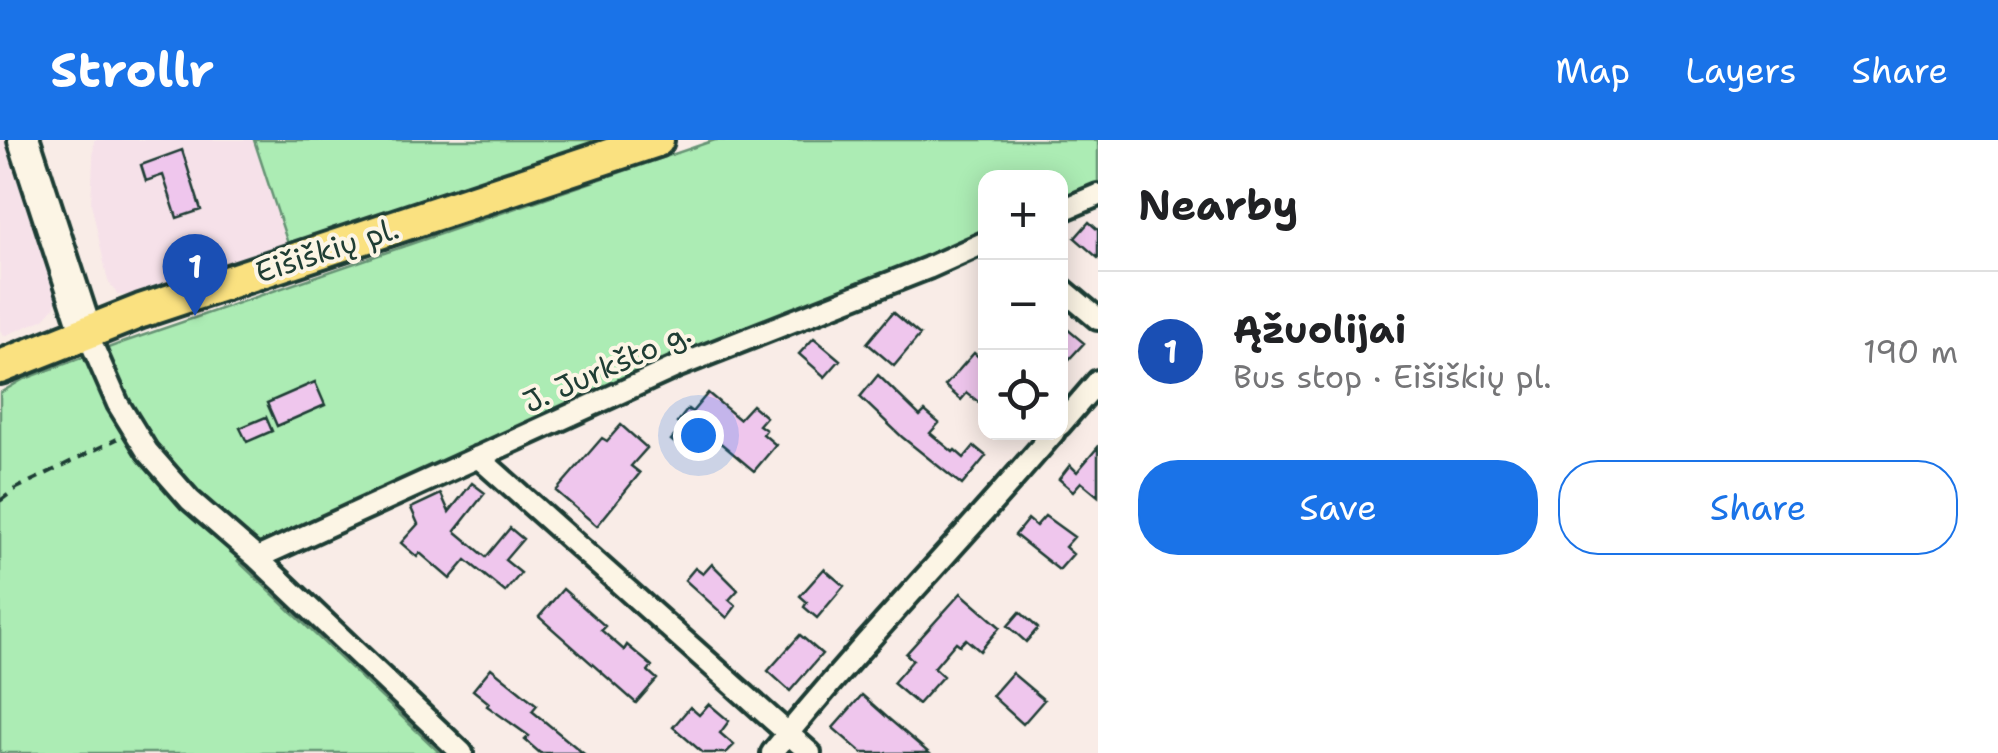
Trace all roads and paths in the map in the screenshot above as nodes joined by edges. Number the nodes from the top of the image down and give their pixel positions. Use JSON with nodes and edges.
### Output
{"nodes":[{"id":1,"x":24,"y":140,"type":"edge"},
{"id":2,"x":657,"y":140,"type":"edge"},
{"id":3,"x":1098,"y":195,"type":"edge"},
{"id":4,"x":1068,"y":207,"type":"edge"},
{"id":5,"x":978,"y":246,"type":"edge"},
{"id":6,"x":1068,"y":294,"type":"edge"},
{"id":7,"x":1098,"y":319,"type":"edge"},
{"id":8,"x":86,"y":331,"type":"junction"},
{"id":9,"x":0,"y":367,"type":"edge"},
{"id":10,"x":1098,"y":381,"type":"edge"},
{"id":11,"x":1068,"y":416,"type":"edge"},
{"id":12,"x":134,"y":431,"type":"junction"},
{"id":13,"x":1047,"y":440,"type":"edge"},
{"id":14,"x":478,"y":457,"type":"junction"},
{"id":15,"x":0,"y":501,"type":"edge"},
{"id":16,"x":257,"y":558,"type":"junction"},
{"id":17,"x":787,"y":734,"type":"junction"},
{"id":18,"x":462,"y":753,"type":"edge"},
{"id":19,"x":772,"y":753,"type":"edge"},
{"id":20,"x":810,"y":753,"type":"edge"}],
"edges":[{"from":1,"to":8,"type":"main road"},
{"from":2,"to":8,"type":"main road","name":"Eišiškių pl."},
{"from":3,"to":4,"type":"street"},
{"from":5,"to":14,"type":"street","name":"J. Jurkšto g."},
{"from":6,"to":7,"type":"street"},
{"from":8,"to":9,"type":"main road","name":"Eišiškių pl."},
{"from":8,"to":12,"type":"street"},
{"from":10,"to":11,"type":"street"},
{"from":12,"to":15,"type":"path"},
{"from":12,"to":16,"type":"street"},
{"from":13,"to":17,"type":"street"},
{"from":14,"to":16,"type":"street","name":"J. Jurkšto g."},
{"from":14,"to":17,"type":"street"},
{"from":16,"to":18,"type":"street"},
{"from":17,"to":19,"type":"street"},
{"from":17,"to":20,"type":"street"}]}
